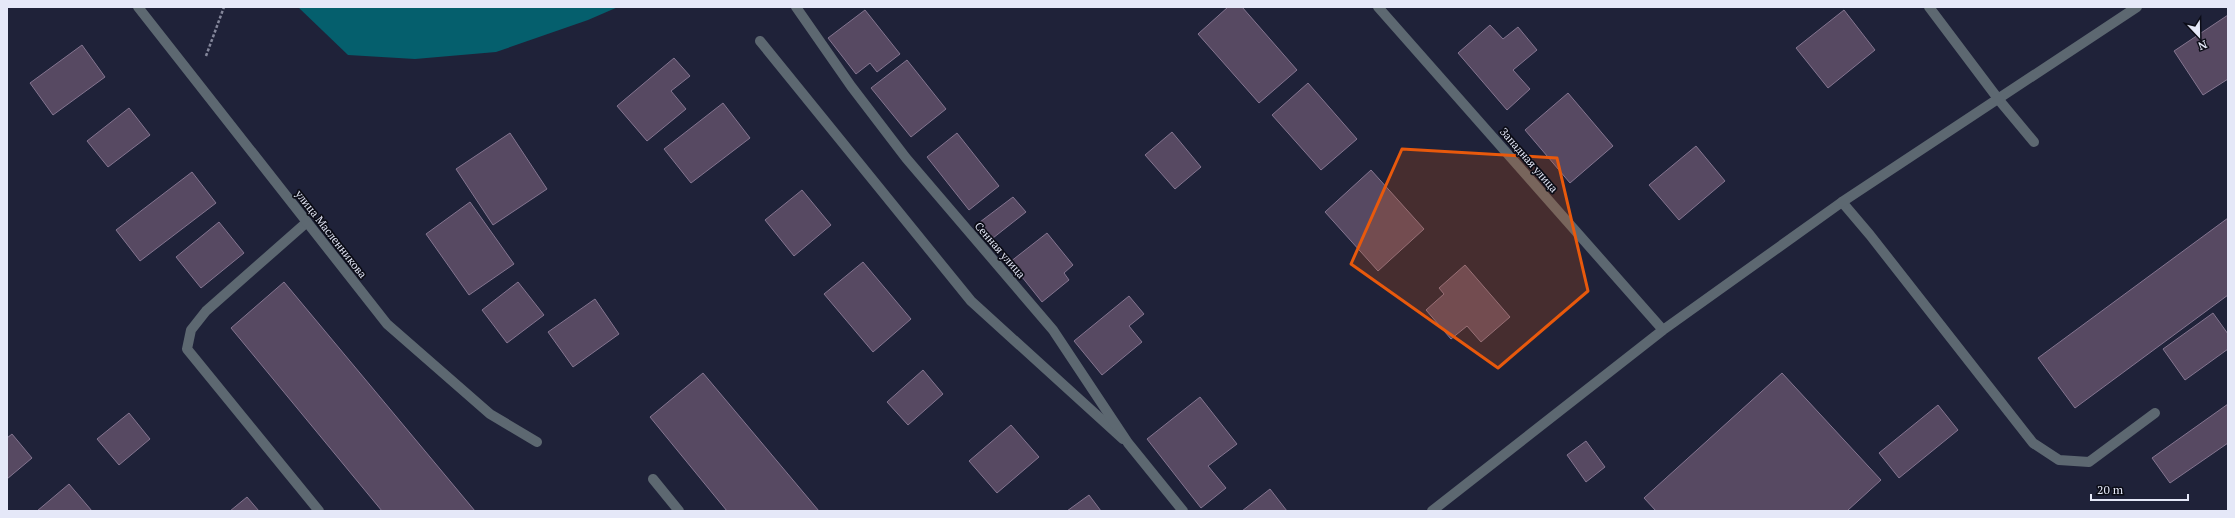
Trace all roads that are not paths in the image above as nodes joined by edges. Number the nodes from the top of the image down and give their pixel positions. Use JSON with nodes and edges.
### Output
{"nodes":[{"id":1,"x":138,"y":7,"type":"edge"},
{"id":2,"x":796,"y":7,"type":"edge"},
{"id":3,"x":1378,"y":7,"type":"edge"},
{"id":4,"x":1929,"y":7,"type":"edge"},
{"id":5,"x":2137,"y":7,"type":"edge"},
{"id":6,"x":760,"y":41,"type":"dead end"},
{"id":7,"x":1999,"y":100,"type":"junction"},
{"id":8,"x":2034,"y":142,"type":"dead end"},
{"id":9,"x":1842,"y":202,"type":"junction"},
{"id":10,"x":307,"y":222,"type":"junction"},
{"id":11,"x":1663,"y":330,"type":"junction"},
{"id":12,"x":2155,"y":412,"type":"dead end"},
{"id":13,"x":537,"y":442,"type":"dead end"},
{"id":14,"x":1128,"y":443,"type":"junction"},
{"id":15,"x":653,"y":480,"type":"dead end"},
{"id":16,"x":319,"y":511,"type":"edge"},
{"id":17,"x":679,"y":511,"type":"edge"},
{"id":18,"x":1183,"y":511,"type":"edge"},
{"id":19,"x":1432,"y":511,"type":"edge"}],
"edges":[{"from":1,"to":10,"type":"street","name":"улица Масленникова"},
{"from":2,"to":14,"type":"street","name":"Сенная улица"},
{"from":3,"to":11,"type":"street","name":"Западная улица"},
{"from":4,"to":7,"type":"street"},
{"from":5,"to":7,"type":"street"},
{"from":6,"to":14,"type":"street"},
{"from":7,"to":8,"type":"street"},
{"from":7,"to":9,"type":"street"},
{"from":9,"to":11,"type":"street"},
{"from":9,"to":12,"type":"street"},
{"from":10,"to":13,"type":"street","name":"улица Масленникова"},
{"from":10,"to":16,"type":"street"},
{"from":11,"to":19,"type":"street"},
{"from":14,"to":18,"type":"street","name":"Сенная улица"},
{"from":15,"to":17,"type":"street"}]}
